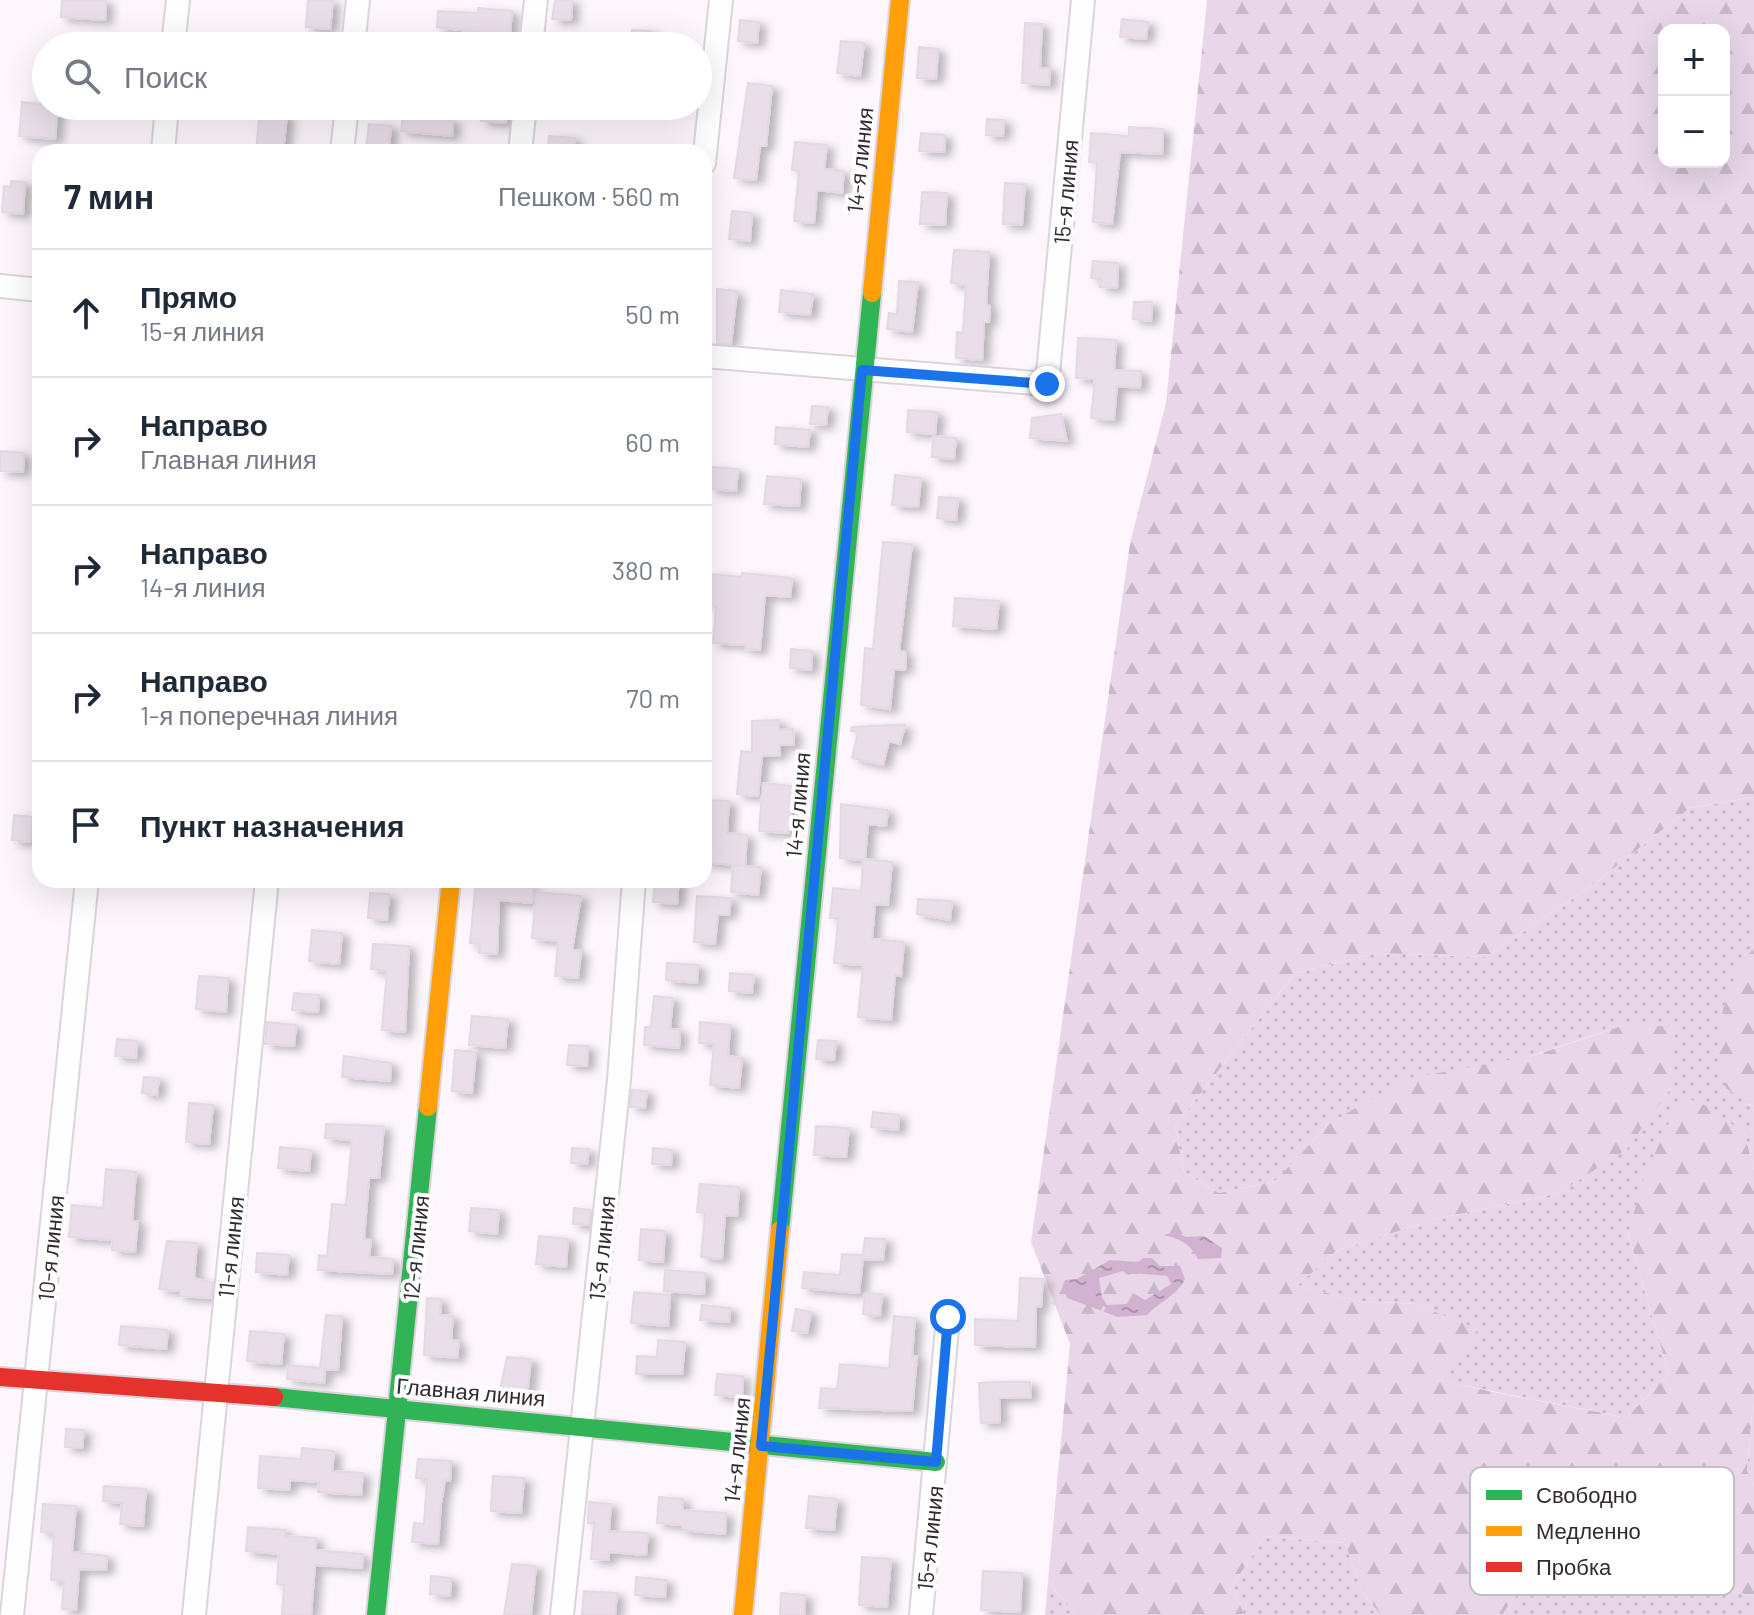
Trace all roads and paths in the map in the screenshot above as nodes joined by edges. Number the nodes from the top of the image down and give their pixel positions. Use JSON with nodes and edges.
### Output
{"nodes":[{"id":1,"x":178,"y":0,"type":"edge"},
{"id":2,"x":358,"y":0,"type":"edge"},
{"id":3,"x":536,"y":0,"type":"edge"},
{"id":4,"x":721,"y":0,"type":"edge"},
{"id":5,"x":900,"y":0,"type":"edge"},
{"id":6,"x":1083,"y":0,"type":"edge"},
{"id":7,"x":175,"y":32,"type":"edge"},
{"id":8,"x":355,"y":32,"type":"edge"},
{"id":9,"x":533,"y":32,"type":"edge"},
{"id":10,"x":712,"y":86,"type":"edge"},
{"id":11,"x":166,"y":120,"type":"edge"},
{"id":12,"x":345,"y":120,"type":"edge"},
{"id":13,"x":523,"y":120,"type":"edge"},
{"id":14,"x":708,"y":120,"type":"edge"},
{"id":15,"x":164,"y":144,"type":"edge"},
{"id":16,"x":343,"y":144,"type":"edge"},
{"id":17,"x":521,"y":144,"type":"edge"},
{"id":18,"x":706,"y":144,"type":"edge"},
{"id":19,"x":0,"y":286,"type":"edge"},
{"id":20,"x":32,"y":289,"type":"edge"},
{"id":21,"x":712,"y":357,"type":"edge"},
{"id":22,"x":862,"y":370,"type":"junction"},
{"id":23,"x":86,"y":888,"type":"edge"},
{"id":24,"x":266,"y":888,"type":"edge"},
{"id":25,"x":450,"y":888,"type":"edge"},
{"id":26,"x":633,"y":888,"type":"edge"},
{"id":27,"x":1109,"y":1296,"type":"dead end"},
{"id":28,"x":1050,"y":1302,"type":"dead end"},
{"id":29,"x":948,"y":1317,"type":"dead end"},
{"id":30,"x":0,"y":1377,"type":"edge"},
{"id":31,"x":37,"y":1379,"type":"junction"},
{"id":32,"x":216,"y":1391,"type":"junction"},
{"id":33,"x":399,"y":1409,"type":"junction"},
{"id":34,"x":581,"y":1425,"type":"junction"},
{"id":35,"x":761,"y":1446,"type":"junction"},
{"id":36,"x":936,"y":1462,"type":"junction"},
{"id":37,"x":12,"y":1615,"type":"edge"},
{"id":38,"x":194,"y":1615,"type":"edge"},
{"id":39,"x":376,"y":1615,"type":"edge"},
{"id":40,"x":562,"y":1615,"type":"edge"},
{"id":41,"x":743,"y":1615,"type":"edge"},
{"id":42,"x":921,"y":1615,"type":"edge"}],
"edges":[{"from":1,"to":7,"type":"street"},
{"from":2,"to":8,"type":"street"},
{"from":3,"to":9,"type":"street"},
{"from":4,"to":10,"type":"street"},
{"from":5,"to":22,"type":"street","name":"14-я линия"},
{"from":6,"to":22,"type":"street","name":"15-я линия"},
{"from":11,"to":15,"type":"street"},
{"from":12,"to":16,"type":"street"},
{"from":13,"to":17,"type":"street"},
{"from":14,"to":18,"type":"street"},
{"from":19,"to":20,"type":"street"},
{"from":21,"to":22,"type":"street"},
{"from":22,"to":35,"type":"street","name":"14-я линия"},
{"from":23,"to":31,"type":"street","name":"10-я линия"},
{"from":24,"to":32,"type":"street","name":"11-я линия"},
{"from":25,"to":33,"type":"street","name":"12-я линия"},
{"from":26,"to":34,"type":"street","name":"13-я линия"},
{"from":27,"to":28,"type":"path"},
{"from":29,"to":36,"type":"street","name":"15-я линия"},
{"from":30,"to":31,"type":"street","name":"Главная линия"},
{"from":31,"to":32,"type":"street","name":"Главная линия"},
{"from":31,"to":37,"type":"street","name":"10-я линия"},
{"from":32,"to":33,"type":"street","name":"Главная линия"},
{"from":32,"to":38,"type":"street","name":"11-я линия"},
{"from":33,"to":34,"type":"street","name":"Главная линия"},
{"from":33,"to":39,"type":"street","name":"12-я линия"},
{"from":34,"to":35,"type":"street","name":"Главная линия"},
{"from":34,"to":40,"type":"street","name":"13-я линия"},
{"from":35,"to":36,"type":"street","name":"Главная линия"},
{"from":35,"to":41,"type":"street","name":"14-я линия"},
{"from":36,"to":42,"type":"street","name":"15-я линия"}]}
